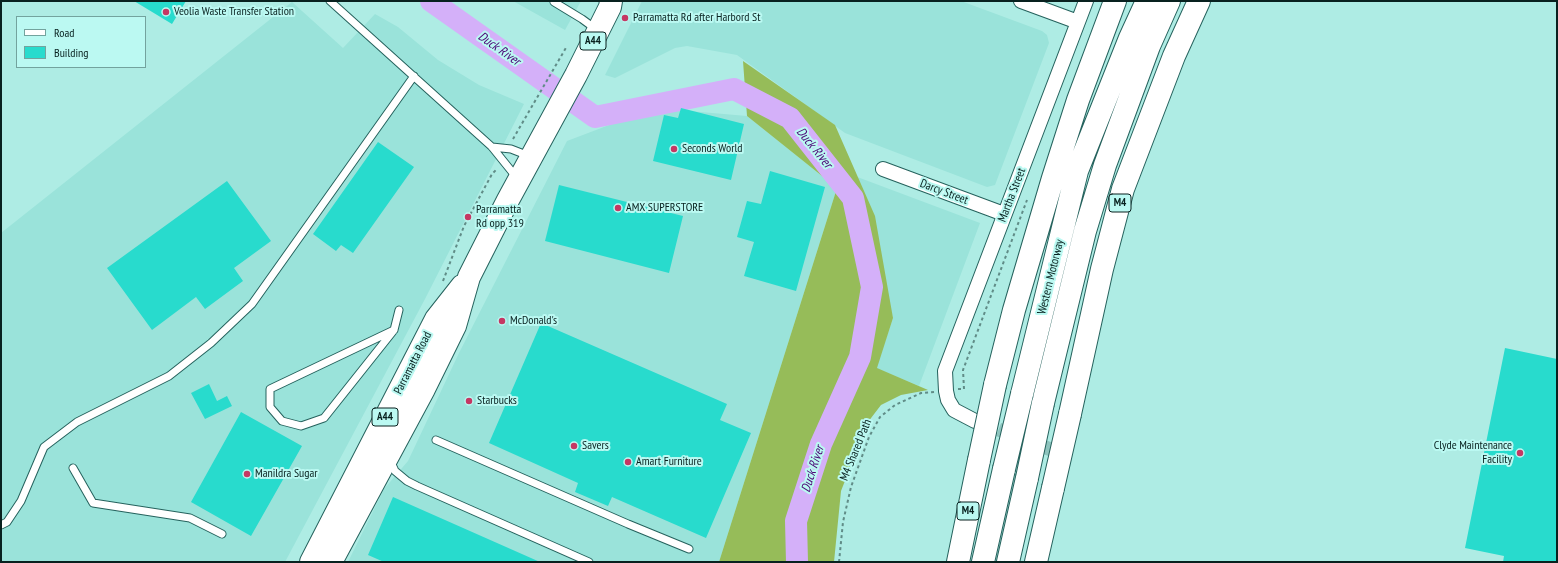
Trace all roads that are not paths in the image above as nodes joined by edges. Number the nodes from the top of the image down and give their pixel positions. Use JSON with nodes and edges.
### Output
{"nodes":[{"id":1,"x":330,"y":1,"type":"edge"},
{"id":2,"x":1021,"y":1,"type":"edge"},
{"id":3,"x":1086,"y":1,"type":"edge"},
{"id":4,"x":1115,"y":1,"type":"edge"},
{"id":5,"x":1135,"y":1,"type":"edge"},
{"id":6,"x":1147,"y":1,"type":"edge"},
{"id":7,"x":1169,"y":1,"type":"edge"},
{"id":8,"x":1199,"y":1,"type":"edge"},
{"id":9,"x":554,"y":2,"type":"dead end"},
{"id":10,"x":613,"y":3,"type":"edge"},
{"id":11,"x":1078,"y":22,"type":"junction"},
{"id":12,"x":598,"y":31,"type":"junction"},
{"id":13,"x":414,"y":76,"type":"junction"},
{"id":14,"x":492,"y":147,"type":"junction"},
{"id":15,"x":532,"y":157,"type":"junction"},
{"id":16,"x":883,"y":169,"type":"dead end"},
{"id":17,"x":1077,"y":171,"type":"junction"},
{"id":18,"x":519,"y":180,"type":"junction"},
{"id":19,"x":1004,"y":214,"type":"junction"},
{"id":20,"x":469,"y":277,"type":"junction"},
{"id":21,"x":399,"y":310,"type":"dead end"},
{"id":22,"x":394,"y":330,"type":"junction"},
{"id":23,"x":975,"y":421,"type":"tunnel mouth"},
{"id":24,"x":436,"y":440,"type":"dead end"},
{"id":25,"x":388,"y":456,"type":"junction"},
{"id":26,"x":72,"y":468,"type":"dead end"},
{"id":27,"x":1,"y":524,"type":"edge"},
{"id":28,"x":222,"y":534,"type":"dead end"},
{"id":29,"x":690,"y":549,"type":"dead end"},
{"id":30,"x":311,"y":562,"type":"edge"},
{"id":31,"x":331,"y":562,"type":"edge"},
{"id":32,"x":588,"y":562,"type":"edge"},
{"id":33,"x":958,"y":562,"type":"edge"},
{"id":34,"x":983,"y":562,"type":"edge"},
{"id":35,"x":1008,"y":562,"type":"edge"},
{"id":36,"x":1036,"y":562,"type":"edge"}],
"edges":[{"from":1,"to":13,"type":"lane"},
{"from":2,"to":11,"type":"street"},
{"from":3,"to":11,"type":"street","name":"Martha Street"},
{"from":4,"to":33,"type":"highway","name":"Western Motorway","number":"M4","bridge":true},
{"from":5,"to":17,"type":"highway"},
{"from":6,"to":17,"type":"highway","name":"Western Motorway","number":"M4"},
{"from":7,"to":35,"type":"highway","name":"Western Motorway","number":"M4","bridge":true},
{"from":8,"to":36,"type":"highway","number":"M4","bridge":true},
{"from":9,"to":12,"type":"lane"},
{"from":10,"to":12,"type":"highway","name":"Parramatta Road","number":"A44"},
{"from":11,"to":19,"type":"street","name":"Martha Street"},
{"from":12,"to":15,"type":"highway","name":"Parramatta Road","number":"A44"},
{"from":13,"to":14,"type":"lane"},
{"from":13,"to":27,"type":"lane"},
{"from":14,"to":15,"type":"lane"},
{"from":14,"to":18,"type":"lane"},
{"from":15,"to":18,"type":"highway","name":"Parramatta Road","number":"A44"},
{"from":16,"to":19,"type":"street","name":"Darcy Street"},
{"from":17,"to":34,"type":"highway","name":"Western Motorway","number":"M4","bridge":true},
{"from":18,"to":20,"type":"highway","name":"Parramatta Road","number":"A44"},
{"from":19,"to":23,"type":"street","name":"Martha Street"},
{"from":20,"to":25,"type":"highway","name":"Parramatta Road","number":"A44"},
{"from":20,"to":30,"type":"highway","name":"Parramatta Road","number":"A44"},
{"from":21,"to":22,"type":"lane"},
{"from":22,"to":22,"type":"lane"},
{"from":24,"to":29,"type":"lane"},
{"from":25,"to":31,"type":"highway","name":"Parramatta Road","number":"A44"},
{"from":25,"to":32,"type":"lane"},
{"from":26,"to":28,"type":"lane"}]}
